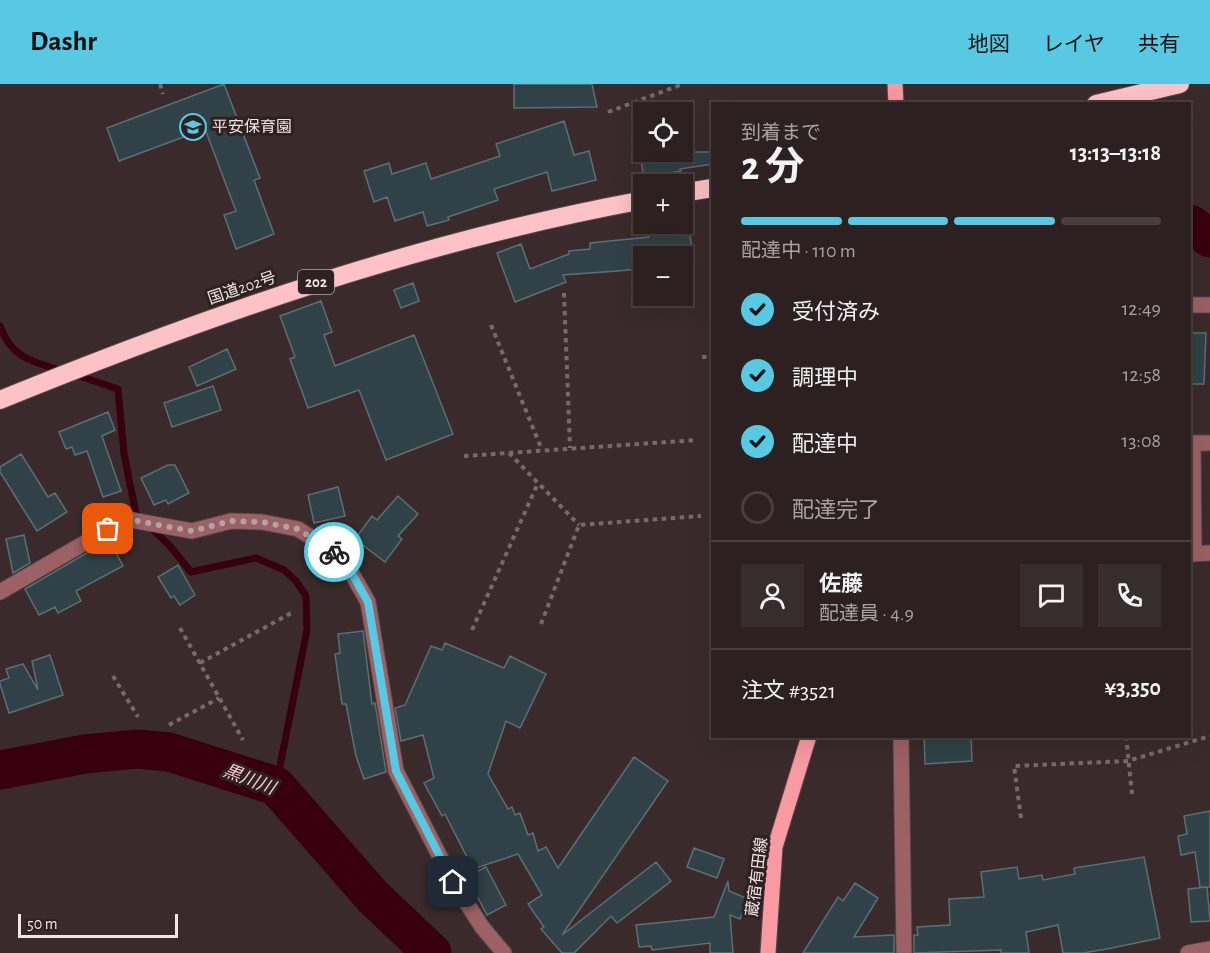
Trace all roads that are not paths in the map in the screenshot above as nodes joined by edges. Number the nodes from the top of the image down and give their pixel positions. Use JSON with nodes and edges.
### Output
{"nodes":[{"id":1,"x":895,"y":84,"type":"edge"},
{"id":2,"x":1180,"y":84,"type":"edge"},
{"id":3,"x":896,"y":102,"type":"edge"},
{"id":4,"x":1104,"y":102,"type":"edge"},
{"id":5,"x":711,"y":188,"type":"edge"},
{"id":6,"x":693,"y":191,"type":"edge"},
{"id":7,"x":633,"y":203,"type":"edge"},
{"id":8,"x":1191,"y":305,"type":"edge"},
{"id":9,"x":1210,"y":305,"type":"edge"},
{"id":10,"x":0,"y":400,"type":"edge"},
{"id":11,"x":1191,"y":443,"type":"edge"},
{"id":12,"x":1210,"y":443,"type":"edge"},
{"id":13,"x":1210,"y":553,"type":"edge"},
{"id":14,"x":1192,"y":554,"type":"edge"},
{"id":15,"x":0,"y":591,"type":"edge"},
{"id":16,"x":808,"y":738,"type":"edge"},
{"id":17,"x":901,"y":738,"type":"edge"},
{"id":18,"x":1210,"y":949,"type":"edge"},
{"id":19,"x":504,"y":953,"type":"edge"},
{"id":20,"x":768,"y":953,"type":"edge"},
{"id":21,"x":904,"y":953,"type":"edge"},
{"id":22,"x":1188,"y":953,"type":"edge"}],
"edges":[{"from":1,"to":3,"type":"main road"},
{"from":2,"to":4,"type":"highway"},
{"from":5,"to":6,"type":"highway"},
{"from":7,"to":10,"type":"highway","name":"国道202号","number":"202"},
{"from":8,"to":9,"type":"street"},
{"from":11,"to":12,"type":"street"},
{"from":11,"to":14,"type":"street"},
{"from":13,"to":14,"type":"street"},
{"from":15,"to":19,"type":"street"},
{"from":16,"to":20,"type":"main road","name":"蔵宿有田線"},
{"from":17,"to":21,"type":"street"},
{"from":18,"to":22,"type":"street"}]}
